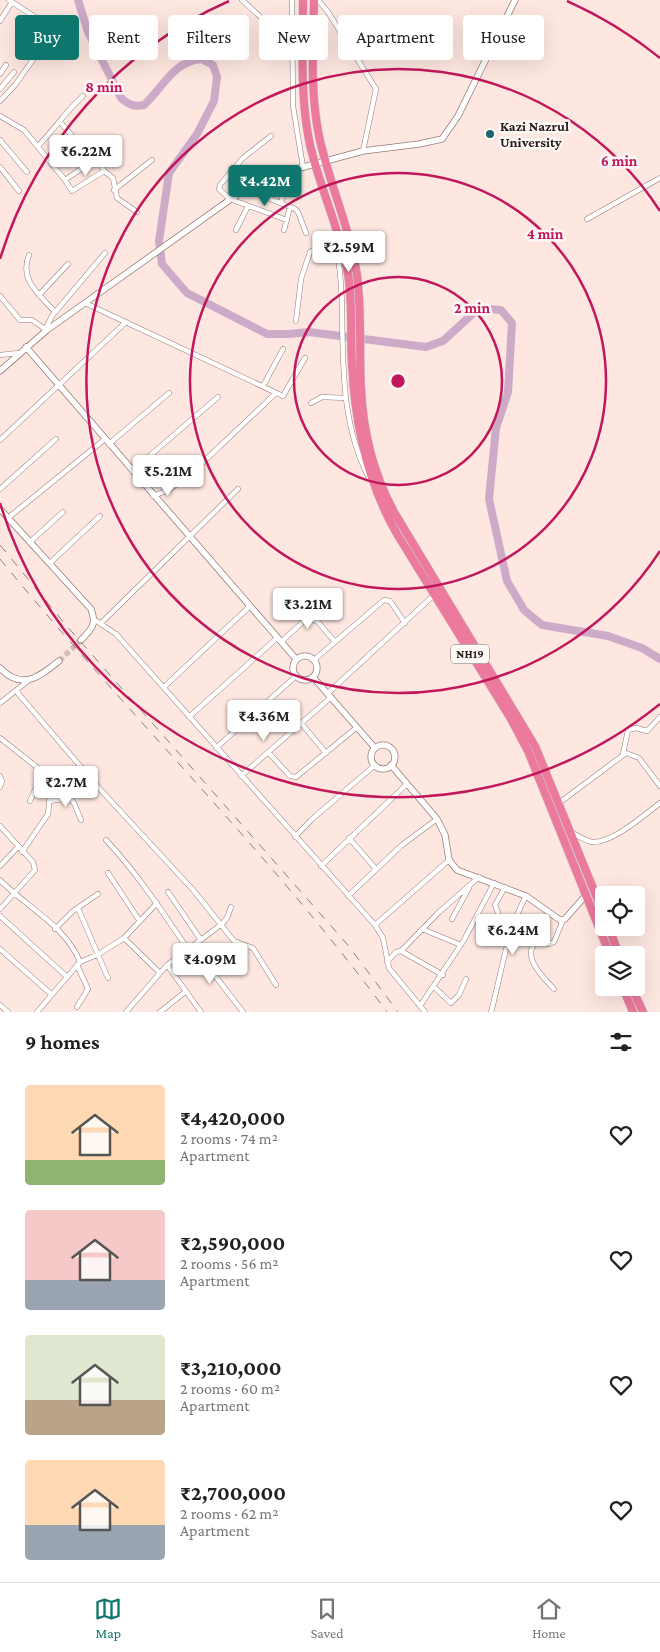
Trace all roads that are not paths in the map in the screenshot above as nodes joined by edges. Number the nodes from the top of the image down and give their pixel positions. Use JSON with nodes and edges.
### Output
{"nodes":[{"id":1,"x":242,"y":0,"type":"edge"},
{"id":2,"x":292,"y":0,"type":"edge"},
{"id":3,"x":303,"y":0,"type":"edge"},
{"id":4,"x":314,"y":0,"type":"edge"},
{"id":5,"x":318,"y":0,"type":"edge"},
{"id":6,"x":515,"y":0,"type":"edge"},
{"id":7,"x":10,"y":1,"type":"edge"},
{"id":8,"x":292,"y":15,"type":"edge"},
{"id":9,"x":303,"y":15,"type":"edge"},
{"id":10,"x":259,"y":16,"type":"edge"},
{"id":11,"x":0,"y":21,"type":"edge"},
{"id":12,"x":292,"y":60,"type":"edge"},
{"id":13,"x":303,"y":60,"type":"edge"},
{"id":14,"x":6,"y":66,"type":"dead end"},
{"id":15,"x":14,"y":72,"type":"dead end"},
{"id":16,"x":0,"y":74,"type":"edge"},
{"id":17,"x":0,"y":89,"type":"edge"},
{"id":18,"x":83,"y":96,"type":"dead end"},
{"id":19,"x":0,"y":101,"type":"edge"},
{"id":20,"x":0,"y":116,"type":"edge"},
{"id":21,"x":60,"y":122,"type":"junction"},
{"id":22,"x":271,"y":136,"type":"dead end"},
{"id":23,"x":0,"y":140,"type":"edge"},
{"id":24,"x":38,"y":146,"type":"junction"},
{"id":25,"x":363,"y":151,"type":"junction"},
{"id":26,"x":98,"y":158,"type":"junction"},
{"id":27,"x":152,"y":160,"type":"dead end"},
{"id":28,"x":325,"y":160,"type":"junction"},
{"id":29,"x":315,"y":164,"type":"junction"},
{"id":30,"x":0,"y":167,"type":"edge"},
{"id":31,"x":303,"y":167,"type":"junction"},
{"id":32,"x":104,"y":171,"type":"junction"},
{"id":33,"x":27,"y":172,"type":"dead end"},
{"id":34,"x":285,"y":172,"type":"junction"},
{"id":35,"x":660,"y":178,"type":"edge"},
{"id":36,"x":65,"y":180,"type":"junction"},
{"id":37,"x":250,"y":184,"type":"junction"},
{"id":38,"x":114,"y":190,"type":"junction"},
{"id":39,"x":19,"y":191,"type":"dead end"},
{"id":40,"x":230,"y":199,"type":"junction"},
{"id":41,"x":281,"y":203,"type":"junction"},
{"id":42,"x":248,"y":206,"type":"junction"},
{"id":43,"x":290,"y":208,"type":"junction"},
{"id":44,"x":137,"y":212,"type":"dead end"},
{"id":45,"x":587,"y":219,"type":"dead end"},
{"id":46,"x":287,"y":220,"type":"junction"},
{"id":47,"x":334,"y":221,"type":"junction"},
{"id":48,"x":236,"y":230,"type":"dead end"},
{"id":49,"x":284,"y":230,"type":"dead end"},
{"id":50,"x":306,"y":233,"type":"dead end"},
{"id":51,"x":105,"y":253,"type":"dead end"},
{"id":52,"x":29,"y":255,"type":"dead end"},
{"id":53,"x":338,"y":261,"type":"junction"},
{"id":54,"x":68,"y":264,"type":"dead end"},
{"id":55,"x":39,"y":295,"type":"junction"},
{"id":56,"x":0,"y":296,"type":"edge"},
{"id":57,"x":86,"y":303,"type":"junction"},
{"id":58,"x":54,"y":312,"type":"junction"},
{"id":59,"x":296,"y":321,"type":"dead end"},
{"id":60,"x":126,"y":322,"type":"junction"},
{"id":61,"x":346,"y":325,"type":"junction"},
{"id":62,"x":44,"y":331,"type":"junction"},
{"id":63,"x":26,"y":347,"type":"junction"},
{"id":64,"x":283,"y":348,"type":"dead end"},
{"id":65,"x":0,"y":354,"type":"edge"},
{"id":66,"x":19,"y":354,"type":"junction"},
{"id":67,"x":305,"y":358,"type":"dead end"},
{"id":68,"x":0,"y":371,"type":"edge"},
{"id":69,"x":263,"y":386,"type":"junction"},
{"id":70,"x":59,"y":387,"type":"junction"},
{"id":71,"x":169,"y":392,"type":"dead end"},
{"id":72,"x":276,"y":393,"type":"junction"},
{"id":73,"x":218,"y":397,"type":"dead end"},
{"id":74,"x":346,"y":398,"type":"junction"},
{"id":75,"x":311,"y":403,"type":"dead end"},
{"id":76,"x":105,"y":438,"type":"junction"},
{"id":77,"x":56,"y":439,"type":"dead end"},
{"id":78,"x":0,"y":440,"type":"edge"},
{"id":79,"x":109,"y":444,"type":"junction"},
{"id":80,"x":132,"y":470,"type":"junction"},
{"id":81,"x":373,"y":486,"type":"junction"},
{"id":82,"x":0,"y":489,"type":"edge"},
{"id":83,"x":238,"y":489,"type":"dead end"},
{"id":84,"x":153,"y":496,"type":"junction"},
{"id":85,"x":0,"y":509,"type":"edge"},
{"id":86,"x":63,"y":512,"type":"dead end"},
{"id":87,"x":100,"y":516,"type":"dead end"},
{"id":88,"x":8,"y":518,"type":"junction"},
{"id":89,"x":189,"y":536,"type":"junction"},
{"id":90,"x":30,"y":542,"type":"junction"},
{"id":91,"x":50,"y":563,"type":"junction"},
{"id":92,"x":434,"y":595,"type":"junction"},
{"id":93,"x":250,"y":606,"type":"junction"},
{"id":94,"x":96,"y":620,"type":"junction"},
{"id":95,"x":101,"y":623,"type":"junction"},
{"id":96,"x":405,"y":623,"type":"junction"},
{"id":97,"x":81,"y":640,"type":"tunnel mouth"},
{"id":98,"x":279,"y":640,"type":"junction"},
{"id":99,"x":334,"y":642,"type":"junction"},
{"id":100,"x":296,"y":659,"type":"junction"},
{"id":101,"x":314,"y":660,"type":"junction"},
{"id":102,"x":59,"y":661,"type":"tunnel mouth"},
{"id":103,"x":0,"y":668,"type":"edge"},
{"id":104,"x":296,"y":676,"type":"junction"},
{"id":105,"x":312,"y":678,"type":"junction"},
{"id":106,"x":29,"y":680,"type":"junction"},
{"id":107,"x":164,"y":687,"type":"junction"},
{"id":108,"x":16,"y":691,"type":"junction"},
{"id":109,"x":328,"y":696,"type":"junction"},
{"id":110,"x":0,"y":702,"type":"edge"},
{"id":111,"x":189,"y":717,"type":"junction"},
{"id":112,"x":660,"y":717,"type":"edge"},
{"id":113,"x":301,"y":724,"type":"junction"},
{"id":114,"x":356,"y":728,"type":"junction"},
{"id":115,"x":0,"y":738,"type":"edge"},
{"id":116,"x":216,"y":748,"type":"junction"},
{"id":117,"x":374,"y":748,"type":"junction"},
{"id":118,"x":268,"y":752,"type":"junction"},
{"id":119,"x":326,"y":753,"type":"junction"},
{"id":120,"x":623,"y":754,"type":"junction"},
{"id":121,"x":374,"y":765,"type":"junction"},
{"id":122,"x":391,"y":765,"type":"junction"},
{"id":123,"x":58,"y":769,"type":"dead end"},
{"id":124,"x":0,"y":776,"type":"edge"},
{"id":125,"x":241,"y":776,"type":"junction"},
{"id":126,"x":407,"y":784,"type":"junction"},
{"id":127,"x":660,"y":786,"type":"edge"},
{"id":128,"x":0,"y":787,"type":"edge"},
{"id":129,"x":30,"y":801,"type":"dead end"},
{"id":130,"x":49,"y":801,"type":"junction"},
{"id":131,"x":559,"y":803,"type":"junction"},
{"id":132,"x":660,"y":803,"type":"edge"},
{"id":133,"x":437,"y":819,"type":"junction"},
{"id":134,"x":81,"y":820,"type":"dead end"},
{"id":135,"x":0,"y":826,"type":"edge"},
{"id":136,"x":571,"y":832,"type":"junction"},
{"id":137,"x":295,"y":837,"type":"junction"},
{"id":138,"x":348,"y":838,"type":"junction"},
{"id":139,"x":106,"y":840,"type":"dead end"},
{"id":140,"x":18,"y":847,"type":"junction"},
{"id":141,"x":22,"y":852,"type":"junction"},
{"id":142,"x":449,"y":860,"type":"junction"},
{"id":143,"x":0,"y":866,"type":"edge"},
{"id":144,"x":321,"y":866,"type":"junction"},
{"id":145,"x":376,"y":869,"type":"junction"},
{"id":146,"x":108,"y":873,"type":"dead end"},
{"id":147,"x":479,"y":878,"type":"junction"},
{"id":148,"x":0,"y":880,"type":"edge"},
{"id":149,"x":494,"y":882,"type":"junction"},
{"id":150,"x":469,"y":886,"type":"junction"},
{"id":151,"x":505,"y":887,"type":"junction"},
{"id":152,"x":168,"y":892,"type":"dead end"},
{"id":153,"x":595,"y":892,"type":"edge"},
{"id":154,"x":14,"y":894,"type":"junction"},
{"id":155,"x":98,"y":894,"type":"dead end"},
{"id":156,"x":586,"y":895,"type":"junction"},
{"id":157,"x":348,"y":896,"type":"junction"},
{"id":158,"x":526,"y":896,"type":"junction"},
{"id":159,"x":157,"y":903,"type":"junction"},
{"id":160,"x":231,"y":907,"type":"dead end"},
{"id":161,"x":78,"y":908,"type":"junction"},
{"id":162,"x":0,"y":910,"type":"edge"},
{"id":163,"x":0,"y":916,"type":"edge"},
{"id":164,"x":139,"y":920,"type":"junction"},
{"id":165,"x":452,"y":920,"type":"dead end"},
{"id":166,"x":563,"y":920,"type":"junction"},
{"id":167,"x":222,"y":924,"type":"junction"},
{"id":168,"x":375,"y":925,"type":"junction"},
{"id":169,"x":55,"y":929,"type":"junction"},
{"id":170,"x":422,"y":929,"type":"junction"},
{"id":171,"x":491,"y":935,"type":"dead end"},
{"id":172,"x":124,"y":938,"type":"junction"},
{"id":173,"x":201,"y":940,"type":"junction"},
{"id":174,"x":461,"y":945,"type":"junction"},
{"id":175,"x":192,"y":946,"type":"junction"},
{"id":176,"x":606,"y":946,"type":"edge"},
{"id":177,"x":187,"y":948,"type":"junction"},
{"id":178,"x":0,"y":949,"type":"edge"},
{"id":179,"x":401,"y":952,"type":"junction"},
{"id":180,"x":97,"y":955,"type":"junction"},
{"id":181,"x":387,"y":962,"type":"junction"},
{"id":182,"x":78,"y":964,"type":"junction"},
{"id":183,"x":167,"y":965,"type":"junction"},
{"id":184,"x":160,"y":973,"type":"junction"},
{"id":185,"x":443,"y":975,"type":"junction"},
{"id":186,"x":66,"y":976,"type":"junction"},
{"id":187,"x":108,"y":978,"type":"dead end"},
{"id":188,"x":466,"y":978,"type":"dead end"},
{"id":189,"x":276,"y":985,"type":"dead end"},
{"id":190,"x":434,"y":987,"type":"junction"},
{"id":191,"x":554,"y":988,"type":"dead end"},
{"id":192,"x":185,"y":992,"type":"junction"},
{"id":193,"x":51,"y":994,"type":"junction"},
{"id":194,"x":626,"y":996,"type":"edge"},
{"id":195,"x":636,"y":996,"type":"edge"},
{"id":196,"x":0,"y":1005,"type":"edge"},
{"id":197,"x":197,"y":1006,"type":"junction"},
{"id":198,"x":420,"y":1006,"type":"junction"},
{"id":199,"x":77,"y":1007,"type":"dead end"},
{"id":200,"x":8,"y":1012,"type":"edge"},
{"id":201,"x":37,"y":1012,"type":"edge"},
{"id":202,"x":126,"y":1012,"type":"edge"},
{"id":203,"x":160,"y":1012,"type":"edge"},
{"id":204,"x":192,"y":1012,"type":"edge"},
{"id":205,"x":202,"y":1012,"type":"edge"},
{"id":206,"x":243,"y":1012,"type":"edge"},
{"id":207,"x":425,"y":1012,"type":"edge"},
{"id":208,"x":491,"y":1012,"type":"edge"},
{"id":209,"x":633,"y":1012,"type":"edge"},
{"id":210,"x":643,"y":1012,"type":"edge"}],
"edges":[{"from":1,"to":10,"type":"street"},
{"from":2,"to":8,"type":"street"},
{"from":3,"to":9,"type":"highway","number":"NH19"},
{"from":4,"to":28,"type":"highway","number":"NH19"},
{"from":5,"to":25,"type":"street"},
{"from":6,"to":25,"type":"street"},
{"from":7,"to":11,"type":"street"},
{"from":7,"to":19,"type":"street"},
{"from":12,"to":31,"type":"street"},
{"from":13,"to":29,"type":"highway","number":"NH19"},
{"from":14,"to":16,"type":"street"},
{"from":15,"to":17,"type":"street"},
{"from":18,"to":21,"type":"street"},
{"from":20,"to":24,"type":"street"},
{"from":21,"to":24,"type":"street"},
{"from":21,"to":26,"type":"street"},
{"from":22,"to":40,"type":"street"},
{"from":23,"to":33,"type":"street"},
{"from":24,"to":36,"type":"street"},
{"from":25,"to":28,"type":"street"},
{"from":26,"to":32,"type":"street"},
{"from":26,"to":36,"type":"street"},
{"from":27,"to":38,"type":"street"},
{"from":28,"to":29,"type":"street"},
{"from":28,"to":131,"type":"highway","number":"NH19"},
{"from":29,"to":31,"type":"street"},
{"from":29,"to":47,"type":"highway","number":"NH19"},
{"from":30,"to":39,"type":"street"},
{"from":31,"to":34,"type":"street"},
{"from":32,"to":36,"type":"street"},
{"from":32,"to":38,"type":"street"},
{"from":34,"to":37,"type":"street"},
{"from":34,"to":41,"type":"street"},
{"from":35,"to":45,"type":"street"},
{"from":37,"to":40,"type":"street"},
{"from":37,"to":41,"type":"street"},
{"from":38,"to":44,"type":"street"},
{"from":40,"to":42,"type":"street"},
{"from":40,"to":57,"type":"street"},
{"from":41,"to":43,"type":"street"},
{"from":42,"to":46,"type":"street"},
{"from":42,"to":48,"type":"street"},
{"from":43,"to":46,"type":"street"},
{"from":43,"to":50,"type":"street"},
{"from":46,"to":49,"type":"street"},
{"from":47,"to":53,"type":"street"},
{"from":47,"to":61,"type":"highway","number":"NH19"},
{"from":51,"to":58,"type":"street"},
{"from":52,"to":55,"type":"street"},
{"from":53,"to":59,"type":"street"},
{"from":53,"to":61,"type":"street"},
{"from":54,"to":55,"type":"street"},
{"from":55,"to":58,"type":"street"},
{"from":56,"to":62,"type":"street"},
{"from":57,"to":60,"type":"street"},
{"from":57,"to":62,"type":"street"},
{"from":58,"to":62,"type":"street"},
{"from":60,"to":69,"type":"street"},
{"from":60,"to":70,"type":"street"},
{"from":61,"to":74,"type":"street"},
{"from":61,"to":81,"type":"highway","number":"NH19"},
{"from":62,"to":63,"type":"street"},
{"from":63,"to":66,"type":"street"},
{"from":63,"to":70,"type":"street"},
{"from":64,"to":69,"type":"street"},
{"from":65,"to":66,"type":"street"},
{"from":66,"to":68,"type":"street"},
{"from":67,"to":72,"type":"street"},
{"from":69,"to":72,"type":"street"},
{"from":70,"to":76,"type":"street"},
{"from":70,"to":78,"type":"street"},
{"from":71,"to":79,"type":"street"},
{"from":72,"to":84,"type":"street"},
{"from":73,"to":80,"type":"street"},
{"from":74,"to":75,"type":"street"},
{"from":74,"to":81,"type":"street"},
{"from":76,"to":79,"type":"street"},
{"from":76,"to":88,"type":"street"},
{"from":77,"to":82,"type":"street"},
{"from":79,"to":80,"type":"street"},
{"from":80,"to":84,"type":"street"},
{"from":81,"to":92,"type":"highway","number":"NH19"},
{"from":83,"to":89,"type":"street"},
{"from":84,"to":89,"type":"street"},
{"from":85,"to":88,"type":"street"},
{"from":86,"to":90,"type":"street"},
{"from":87,"to":91,"type":"street"},
{"from":88,"to":90,"type":"street"},
{"from":89,"to":93,"type":"street"},
{"from":89,"to":95,"type":"street"},
{"from":90,"to":91,"type":"street"},
{"from":91,"to":94,"type":"street"},
{"from":92,"to":96,"type":"street"},
{"from":92,"to":156,"type":"highway","number":"NH19"},
{"from":93,"to":98,"type":"street"},
{"from":93,"to":107,"type":"street"},
{"from":94,"to":95,"type":"street"},
{"from":94,"to":97,"type":"street"},
{"from":95,"to":107,"type":"street"},
{"from":96,"to":99,"type":"street"},
{"from":96,"to":109,"type":"street"},
{"from":98,"to":99,"type":"street"},
{"from":98,"to":100,"type":"street"},
{"from":98,"to":111,"type":"street"},
{"from":99,"to":101,"type":"street"},
{"from":100,"to":101,"type":"street"},
{"from":100,"to":104,"type":"street"},
{"from":101,"to":105,"type":"street"},
{"from":102,"to":106,"type":"street"},
{"from":103,"to":106,"type":"street"},
{"from":104,"to":105,"type":"street"},
{"from":104,"to":116,"type":"street"},
{"from":105,"to":109,"type":"street"},
{"from":106,"to":108,"type":"street"},
{"from":107,"to":111,"type":"street"},
{"from":108,"to":110,"type":"street"},
{"from":108,"to":167,"type":"street"},
{"from":109,"to":113,"type":"street"},
{"from":109,"to":114,"type":"street"},
{"from":111,"to":116,"type":"street"},
{"from":112,"to":120,"type":"street"},
{"from":113,"to":118,"type":"street"},
{"from":113,"to":119,"type":"street"},
{"from":114,"to":117,"type":"street"},
{"from":114,"to":119,"type":"street"},
{"from":115,"to":129,"type":"street"},
{"from":116,"to":125,"type":"street"},
{"from":117,"to":121,"type":"street"},
{"from":117,"to":122,"type":"street"},
{"from":118,"to":119,"type":"street"},
{"from":118,"to":125,"type":"street"},
{"from":120,"to":127,"type":"street"},
{"from":120,"to":131,"type":"street"},
{"from":121,"to":122,"type":"street"},
{"from":121,"to":137,"type":"street"},
{"from":122,"to":126,"type":"street"},
{"from":123,"to":130,"type":"street"},
{"from":124,"to":128,"type":"street"},
{"from":125,"to":137,"type":"street"},
{"from":126,"to":133,"type":"street"},
{"from":126,"to":138,"type":"street"},
{"from":130,"to":134,"type":"street"},
{"from":130,"to":141,"type":"street"},
{"from":131,"to":136,"type":"highway","number":"NH19"},
{"from":132,"to":136,"type":"street"},
{"from":133,"to":142,"type":"street"},
{"from":133,"to":145,"type":"street"},
{"from":135,"to":140,"type":"street"},
{"from":136,"to":153,"type":"highway","number":"NH19"},
{"from":137,"to":144,"type":"street"},
{"from":138,"to":144,"type":"street"},
{"from":138,"to":145,"type":"street"},
{"from":139,"to":159,"type":"street"},
{"from":140,"to":141,"type":"street"},
{"from":140,"to":143,"type":"street"},
{"from":141,"to":154,"type":"street"},
{"from":142,"to":147,"type":"street"},
{"from":142,"to":168,"type":"street"},
{"from":144,"to":157,"type":"street"},
{"from":145,"to":157,"type":"street"},
{"from":146,"to":164,"type":"street"},
{"from":147,"to":149,"type":"street"},
{"from":147,"to":150,"type":"street"},
{"from":148,"to":154,"type":"street"},
{"from":149,"to":151,"type":"street"},
{"from":149,"to":174,"type":"street"},
{"from":150,"to":165,"type":"street"},
{"from":150,"to":170,"type":"street"},
{"from":151,"to":158,"type":"street"},
{"from":151,"to":171,"type":"street"},
{"from":152,"to":173,"type":"street"},
{"from":154,"to":162,"type":"street"},
{"from":154,"to":169,"type":"street"},
{"from":155,"to":161,"type":"street"},
{"from":156,"to":166,"type":"street"},
{"from":156,"to":176,"type":"highway","number":"NH19"},
{"from":157,"to":168,"type":"street"},
{"from":158,"to":166,"type":"street"},
{"from":158,"to":208,"type":"street"},
{"from":159,"to":164,"type":"street"},
{"from":159,"to":177,"type":"street"},
{"from":160,"to":167,"type":"street"},
{"from":161,"to":169,"type":"street"},
{"from":161,"to":180,"type":"street"},
{"from":163,"to":186,"type":"street"},
{"from":164,"to":172,"type":"street"},
{"from":166,"to":191,"type":"street"},
{"from":167,"to":173,"type":"street"},
{"from":167,"to":189,"type":"street"},
{"from":168,"to":181,"type":"street"},
{"from":169,"to":182,"type":"street"},
{"from":170,"to":174,"type":"street"},
{"from":170,"to":179,"type":"street"},
{"from":172,"to":180,"type":"street"},
{"from":172,"to":184,"type":"street"},
{"from":173,"to":175,"type":"street"},
{"from":174,"to":185,"type":"street"},
{"from":175,"to":177,"type":"street"},
{"from":175,"to":206,"type":"street"},
{"from":177,"to":183,"type":"street"},
{"from":178,"to":193,"type":"street"},
{"from":179,"to":181,"type":"street"},
{"from":179,"to":185,"type":"street"},
{"from":180,"to":182,"type":"street"},
{"from":180,"to":187,"type":"street"},
{"from":181,"to":198,"type":"street"},
{"from":182,"to":186,"type":"street"},
{"from":182,"to":199,"type":"street"},
{"from":183,"to":184,"type":"street"},
{"from":183,"to":192,"type":"street"},
{"from":184,"to":202,"type":"street"},
{"from":185,"to":190,"type":"street"},
{"from":186,"to":193,"type":"street"},
{"from":188,"to":190,"type":"street"},
{"from":190,"to":198,"type":"street"},
{"from":192,"to":197,"type":"street"},
{"from":192,"to":203,"type":"street"},
{"from":193,"to":201,"type":"street"},
{"from":194,"to":209,"type":"highway"},
{"from":195,"to":210,"type":"highway"},
{"from":196,"to":200,"type":"street"},
{"from":197,"to":204,"type":"street"},
{"from":197,"to":205,"type":"street"},
{"from":198,"to":207,"type":"street"}]}
